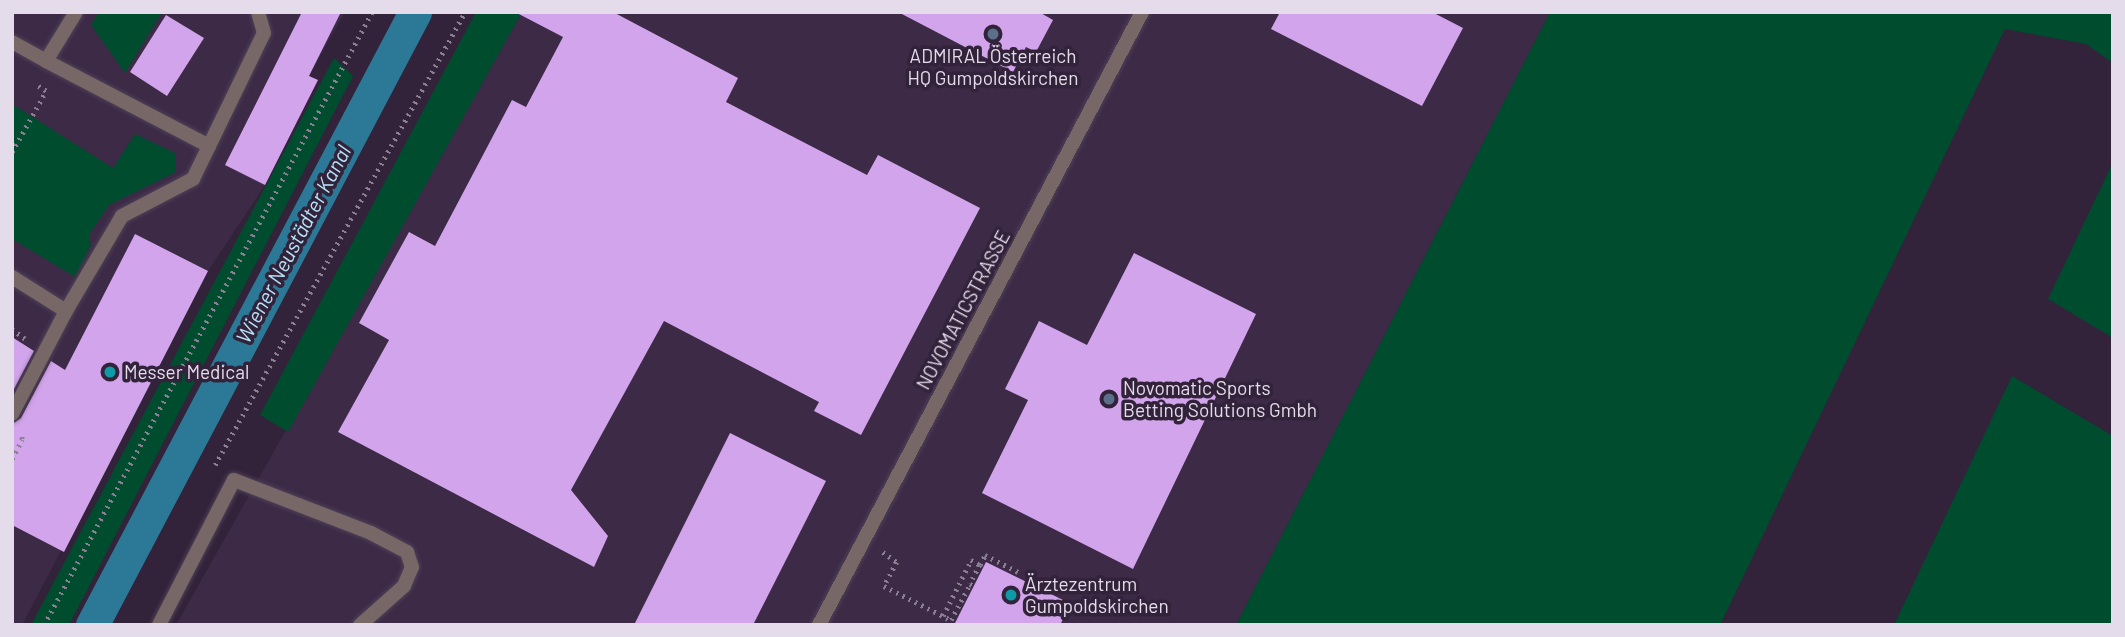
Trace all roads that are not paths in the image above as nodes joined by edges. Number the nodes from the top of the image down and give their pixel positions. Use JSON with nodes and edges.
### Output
{"nodes":[{"id":1,"x":76,"y":12,"type":"edge"},
{"id":2,"x":258,"y":12,"type":"edge"},
{"id":3,"x":1142,"y":12,"type":"edge"},
{"id":4,"x":12,"y":42,"type":"edge"},
{"id":5,"x":46,"y":61,"type":"junction"},
{"id":6,"x":209,"y":146,"type":"junction"},
{"id":7,"x":12,"y":276,"type":"edge"},
{"id":8,"x":66,"y":311,"type":"junction"},
{"id":9,"x":12,"y":414,"type":"edge"},
{"id":10,"x":159,"y":625,"type":"edge"},
{"id":11,"x":360,"y":625,"type":"edge"},
{"id":12,"x":819,"y":625,"type":"edge"}],
"edges":[{"from":1,"to":5,"type":"street"},
{"from":2,"to":6,"type":"street"},
{"from":3,"to":12,"type":"street","name":"NOVOMATICSTRASSE"},
{"from":4,"to":5,"type":"street"},
{"from":5,"to":6,"type":"street"},
{"from":6,"to":8,"type":"street"},
{"from":7,"to":8,"type":"street"},
{"from":8,"to":9,"type":"street"},
{"from":10,"to":11,"type":"street"}]}
